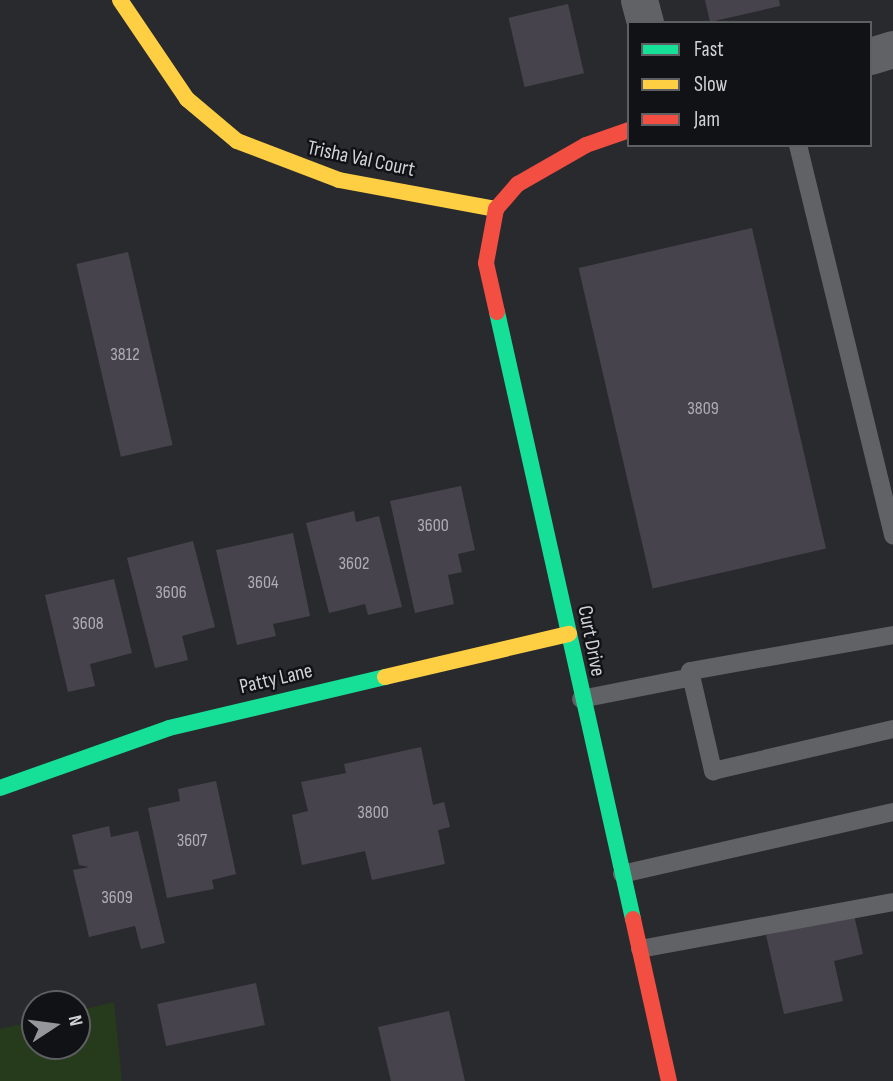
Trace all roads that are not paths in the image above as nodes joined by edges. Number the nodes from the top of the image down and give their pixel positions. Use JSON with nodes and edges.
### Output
{"nodes":[{"id":1,"x":120,"y":0,"type":"edge"},
{"id":2,"x":639,"y":0,"type":"edge"},
{"id":3,"x":644,"y":21,"type":"edge"},
{"id":4,"x":893,"y":49,"type":"edge"},
{"id":5,"x":872,"y":55,"type":"edge"},
{"id":6,"x":627,"y":131,"type":"edge"},
{"id":7,"x":798,"y":147,"type":"edge"},
{"id":8,"x":496,"y":209,"type":"junction"},
{"id":9,"x":893,"y":537,"type":"edge"},
{"id":10,"x":569,"y":634,"type":"junction"},
{"id":11,"x":893,"y":635,"type":"edge"},
{"id":12,"x":692,"y":677,"type":"junction"},
{"id":13,"x":581,"y":699,"type":"junction"},
{"id":14,"x":893,"y":729,"type":"edge"},
{"id":15,"x":0,"y":788,"type":"edge"},
{"id":16,"x":893,"y":812,"type":"edge"},
{"id":17,"x":622,"y":874,"type":"junction"},
{"id":18,"x":893,"y":902,"type":"edge"},
{"id":19,"x":640,"y":949,"type":"junction"},
{"id":20,"x":669,"y":1081,"type":"edge"}],
"edges":[{"from":1,"to":8,"type":"street","name":"Trisha Val Court"},
{"from":2,"to":3,"type":"street"},
{"from":4,"to":5,"type":"street"},
{"from":6,"to":8,"type":"street"},
{"from":7,"to":9,"type":"lane"},
{"from":8,"to":10,"type":"street","name":"Curt Drive"},
{"from":10,"to":13,"type":"street","name":"Curt Drive"},
{"from":10,"to":15,"type":"street","name":"Patty Lane"},
{"from":11,"to":12,"type":"lane"},
{"from":12,"to":13,"type":"lane"},
{"from":12,"to":14,"type":"lane"},
{"from":13,"to":17,"type":"street","name":"Curt Drive"},
{"from":16,"to":17,"type":"lane"},
{"from":17,"to":19,"type":"street","name":"Curt Drive"},
{"from":18,"to":19,"type":"lane"},
{"from":19,"to":20,"type":"street","name":"Curt Drive"}]}
